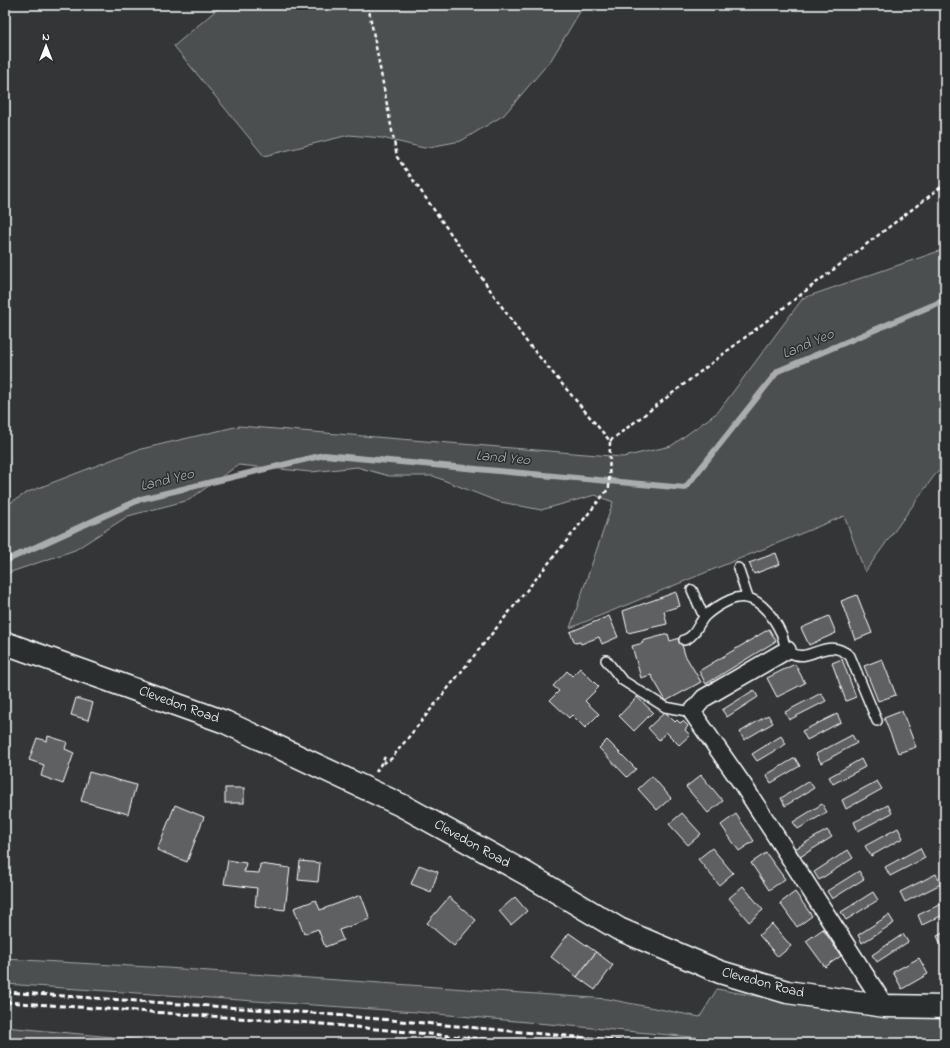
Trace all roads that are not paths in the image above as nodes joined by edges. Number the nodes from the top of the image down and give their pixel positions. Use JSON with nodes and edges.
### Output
{"nodes":[{"id":1,"x":738,"y":568,"type":"dead end"},
{"id":2,"x":692,"y":590,"type":"dead end"},
{"id":3,"x":748,"y":598,"type":"junction"},
{"id":4,"x":704,"y":617,"type":"junction"},
{"id":5,"x":684,"y":640,"type":"dead end"},
{"id":6,"x":5,"y":643,"type":"edge"},
{"id":7,"x":787,"y":650,"type":"junction"},
{"id":8,"x":606,"y":660,"type":"dead end"},
{"id":9,"x":692,"y":712,"type":"junction"},
{"id":10,"x":877,"y":721,"type":"dead end"},
{"id":11,"x":885,"y":1006,"type":"junction"},
{"id":12,"x":945,"y":1007,"type":"edge"}],
"edges":[{"from":1,"to":3,"type":"lane"},
{"from":2,"to":4,"type":"lane"},
{"from":3,"to":4,"type":"lane"},
{"from":3,"to":7,"type":"lane"},
{"from":4,"to":5,"type":"lane"},
{"from":6,"to":11,"type":"main road","name":"Clevedon Road"},
{"from":7,"to":9,"type":"street"},
{"from":7,"to":10,"type":"lane"},
{"from":8,"to":9,"type":"lane"},
{"from":9,"to":11,"type":"street"},
{"from":11,"to":12,"type":"main road","name":"Clevedon Road"}]}
